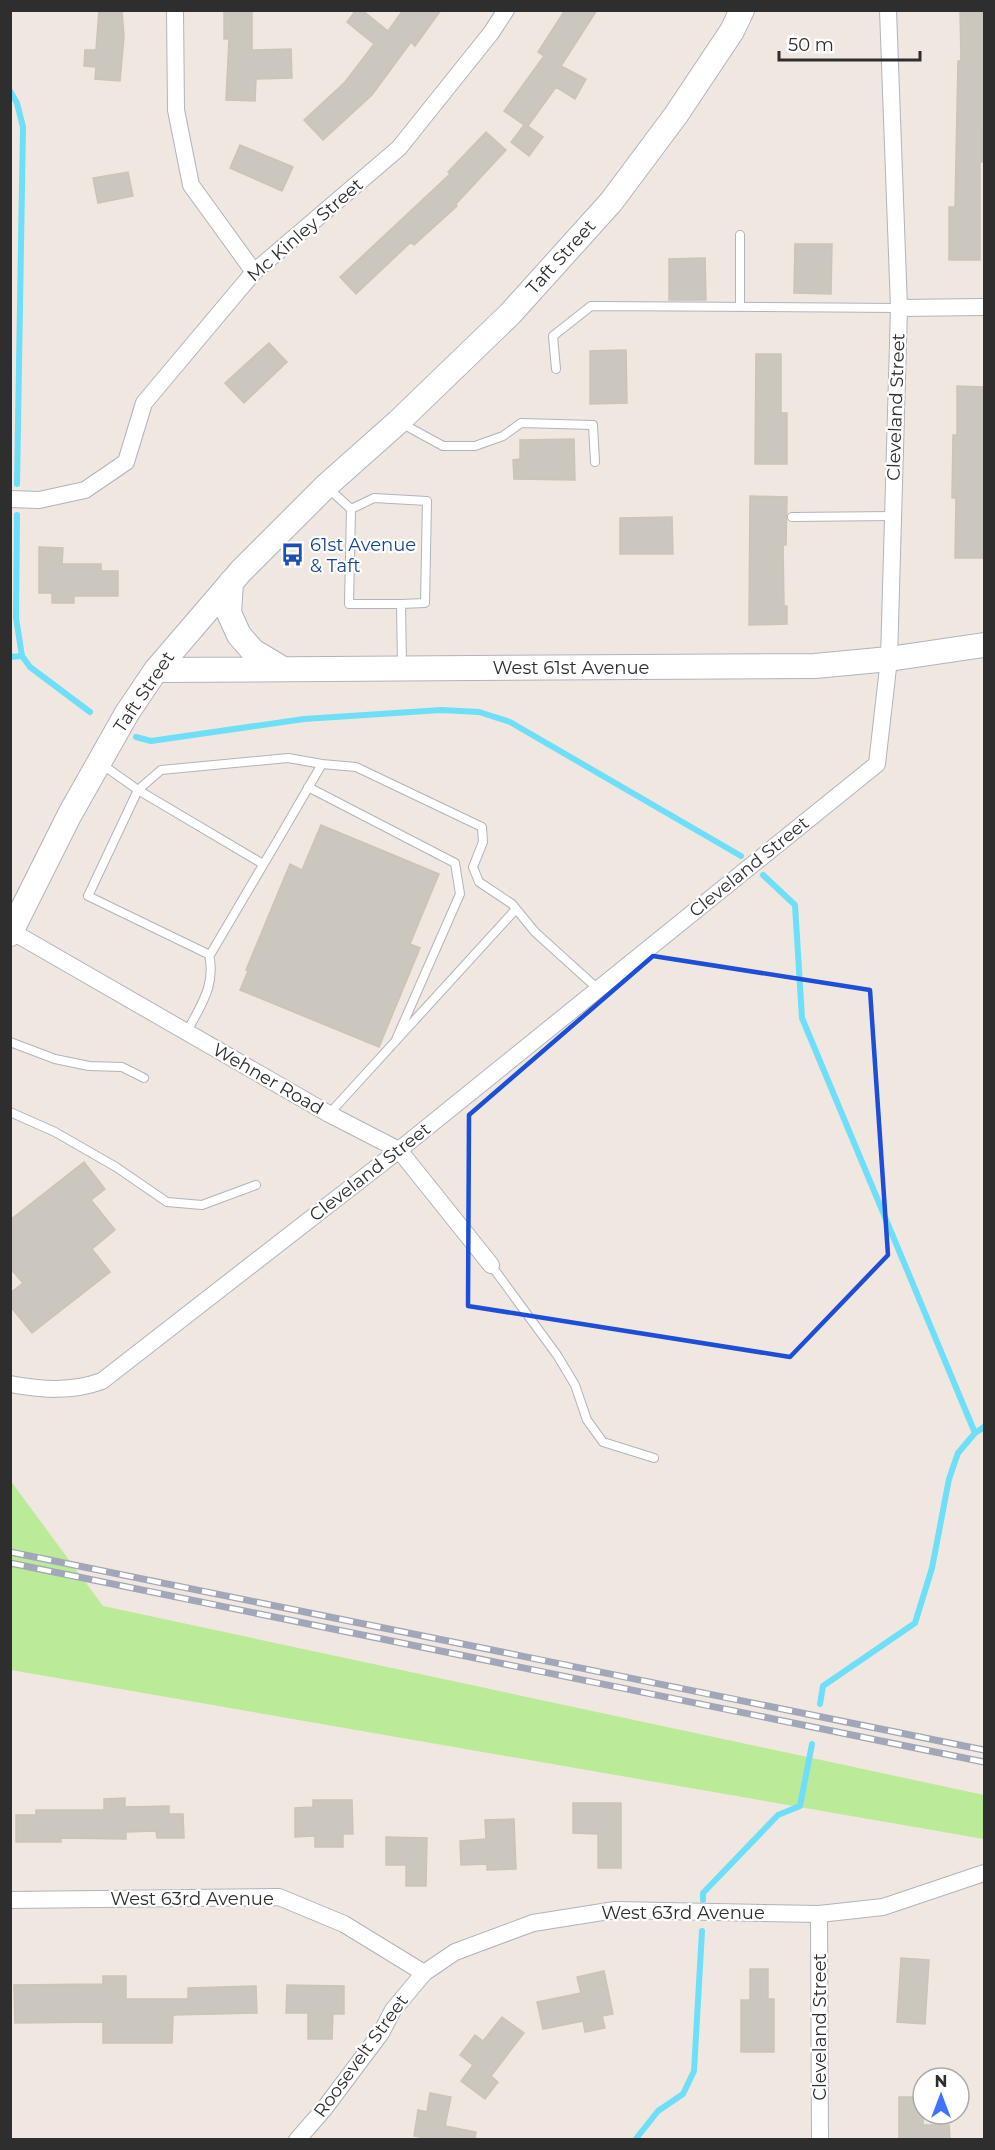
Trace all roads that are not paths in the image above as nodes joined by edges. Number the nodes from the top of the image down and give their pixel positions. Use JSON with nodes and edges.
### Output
{"nodes":[{"id":1,"x":175,"y":10,"type":"edge"},
{"id":2,"x":506,"y":10,"type":"edge"},
{"id":3,"x":742,"y":10,"type":"edge"},
{"id":4,"x":888,"y":10,"type":"edge"},
{"id":5,"x":740,"y":235,"type":"dead end"},
{"id":6,"x":254,"y":272,"type":"junction"},
{"id":7,"x":740,"y":307,"type":"junction"},
{"id":8,"x":984,"y":307,"type":"edge"},
{"id":9,"x":899,"y":308,"type":"junction"},
{"id":10,"x":556,"y":369,"type":"dead end"},
{"id":11,"x":398,"y":422,"type":"junction"},
{"id":12,"x":595,"y":462,"type":"dead end"},
{"id":13,"x":335,"y":479,"type":"junction"},
{"id":14,"x":10,"y":500,"type":"edge"},
{"id":15,"x":351,"y":509,"type":"junction"},
{"id":16,"x":893,"y":516,"type":"junction"},
{"id":17,"x":792,"y":517,"type":"dead end"},
{"id":18,"x":231,"y":582,"type":"junction"},
{"id":19,"x":401,"y":604,"type":"junction"},
{"id":20,"x":984,"y":645,"type":"edge"},
{"id":21,"x":889,"y":659,"type":"junction"},
{"id":22,"x":402,"y":669,"type":"junction"},
{"id":23,"x":156,"y":670,"type":"junction"},
{"id":24,"x":285,"y":670,"type":"junction"},
{"id":25,"x":99,"y":763,"type":"junction"},
{"id":26,"x":322,"y":764,"type":"junction"},
{"id":27,"x":308,"y":787,"type":"junction"},
{"id":28,"x":138,"y":790,"type":"junction"},
{"id":29,"x":263,"y":864,"type":"junction"},
{"id":30,"x":516,"y":909,"type":"junction"},
{"id":31,"x":11,"y":933,"type":"edge"},
{"id":32,"x":209,"y":954,"type":"junction"},
{"id":33,"x":598,"y":989,"type":"junction"},
{"id":34,"x":187,"y":1032,"type":"junction"},
{"id":35,"x":10,"y":1041,"type":"edge"},
{"id":36,"x":394,"y":1042,"type":"junction"},
{"id":37,"x":144,"y":1078,"type":"dead end"},
{"id":38,"x":10,"y":1112,"type":"edge"},
{"id":39,"x":329,"y":1114,"type":"junction"},
{"id":40,"x":399,"y":1150,"type":"junction"},
{"id":41,"x":256,"y":1185,"type":"dead end"},
{"id":42,"x":491,"y":1265,"type":"joint"},
{"id":43,"x":10,"y":1384,"type":"edge"},
{"id":44,"x":654,"y":1458,"type":"dead end"},
{"id":45,"x":984,"y":1873,"type":"edge"},
{"id":46,"x":10,"y":1900,"type":"edge"},
{"id":47,"x":819,"y":1914,"type":"junction"},
{"id":48,"x":424,"y":1973,"type":"junction"},
{"id":49,"x":297,"y":2139,"type":"edge"},
{"id":50,"x":820,"y":2139,"type":"edge"}],
"edges":[{"from":1,"to":6,"type":"street"},
{"from":2,"to":6,"type":"street","name":"Mc Kinley Street"},
{"from":3,"to":11,"type":"main road","name":"Taft Street"},
{"from":4,"to":9,"type":"street","name":"Cleveland Street"},
{"from":5,"to":7,"type":"lane"},
{"from":6,"to":14,"type":"street","name":"Mc Kinley Street"},
{"from":7,"to":9,"type":"lane"},
{"from":7,"to":10,"type":"lane"},
{"from":8,"to":9,"type":"street"},
{"from":9,"to":16,"type":"street","name":"Cleveland Street"},
{"from":11,"to":12,"type":"lane"},
{"from":11,"to":13,"type":"main road","name":"Taft Street"},
{"from":13,"to":15,"type":"lane"},
{"from":13,"to":18,"type":"main road","name":"Taft Street"},
{"from":15,"to":19,"type":"lane"},
{"from":15,"to":19,"type":"lane"},
{"from":16,"to":17,"type":"lane"},
{"from":16,"to":21,"type":"street","name":"Cleveland Street"},
{"from":18,"to":23,"type":"main road","name":"Taft Street"},
{"from":18,"to":24,"type":"main road"},
{"from":19,"to":22,"type":"lane"},
{"from":20,"to":21,"type":"main road","name":"West 61st Avenue"},
{"from":21,"to":22,"type":"main road","name":"West 61st Avenue"},
{"from":21,"to":33,"type":"street","name":"Cleveland Street"},
{"from":22,"to":24,"type":"main road","name":"West 61st Avenue"},
{"from":23,"to":24,"type":"main road","name":"West 61st Avenue"},
{"from":23,"to":25,"type":"main road","name":"Taft Street"},
{"from":25,"to":28,"type":"lane"},
{"from":25,"to":31,"type":"main road","name":"Taft Street"},
{"from":26,"to":27,"type":"lane"},
{"from":26,"to":28,"type":"lane"},
{"from":26,"to":30,"type":"lane"},
{"from":27,"to":29,"type":"lane"},
{"from":27,"to":36,"type":"lane"},
{"from":28,"to":29,"type":"lane"},
{"from":28,"to":32,"type":"lane"},
{"from":29,"to":32,"type":"lane"},
{"from":30,"to":33,"type":"lane"},
{"from":30,"to":36,"type":"lane"},
{"from":31,"to":34,"type":"street","name":"Wehner Road"},
{"from":32,"to":34,"type":"lane"},
{"from":33,"to":40,"type":"street","name":"Cleveland Street"},
{"from":34,"to":39,"type":"street","name":"Wehner Road"},
{"from":35,"to":37,"type":"lane"},
{"from":36,"to":39,"type":"lane"},
{"from":38,"to":41,"type":"lane"},
{"from":39,"to":40,"type":"street","name":"Wehner Road"},
{"from":40,"to":42,"type":"street","name":"Wehner Road"},
{"from":40,"to":43,"type":"street","name":"Cleveland Street"},
{"from":42,"to":44,"type":"lane"},
{"from":45,"to":47,"type":"street","name":"West 63rd Avenue"},
{"from":46,"to":48,"type":"street","name":"West 63rd Avenue"},
{"from":47,"to":48,"type":"street","name":"West 63rd Avenue"},
{"from":47,"to":50,"type":"street","name":"Cleveland Street"},
{"from":48,"to":49,"type":"street","name":"Roosevelt Street"}]}
